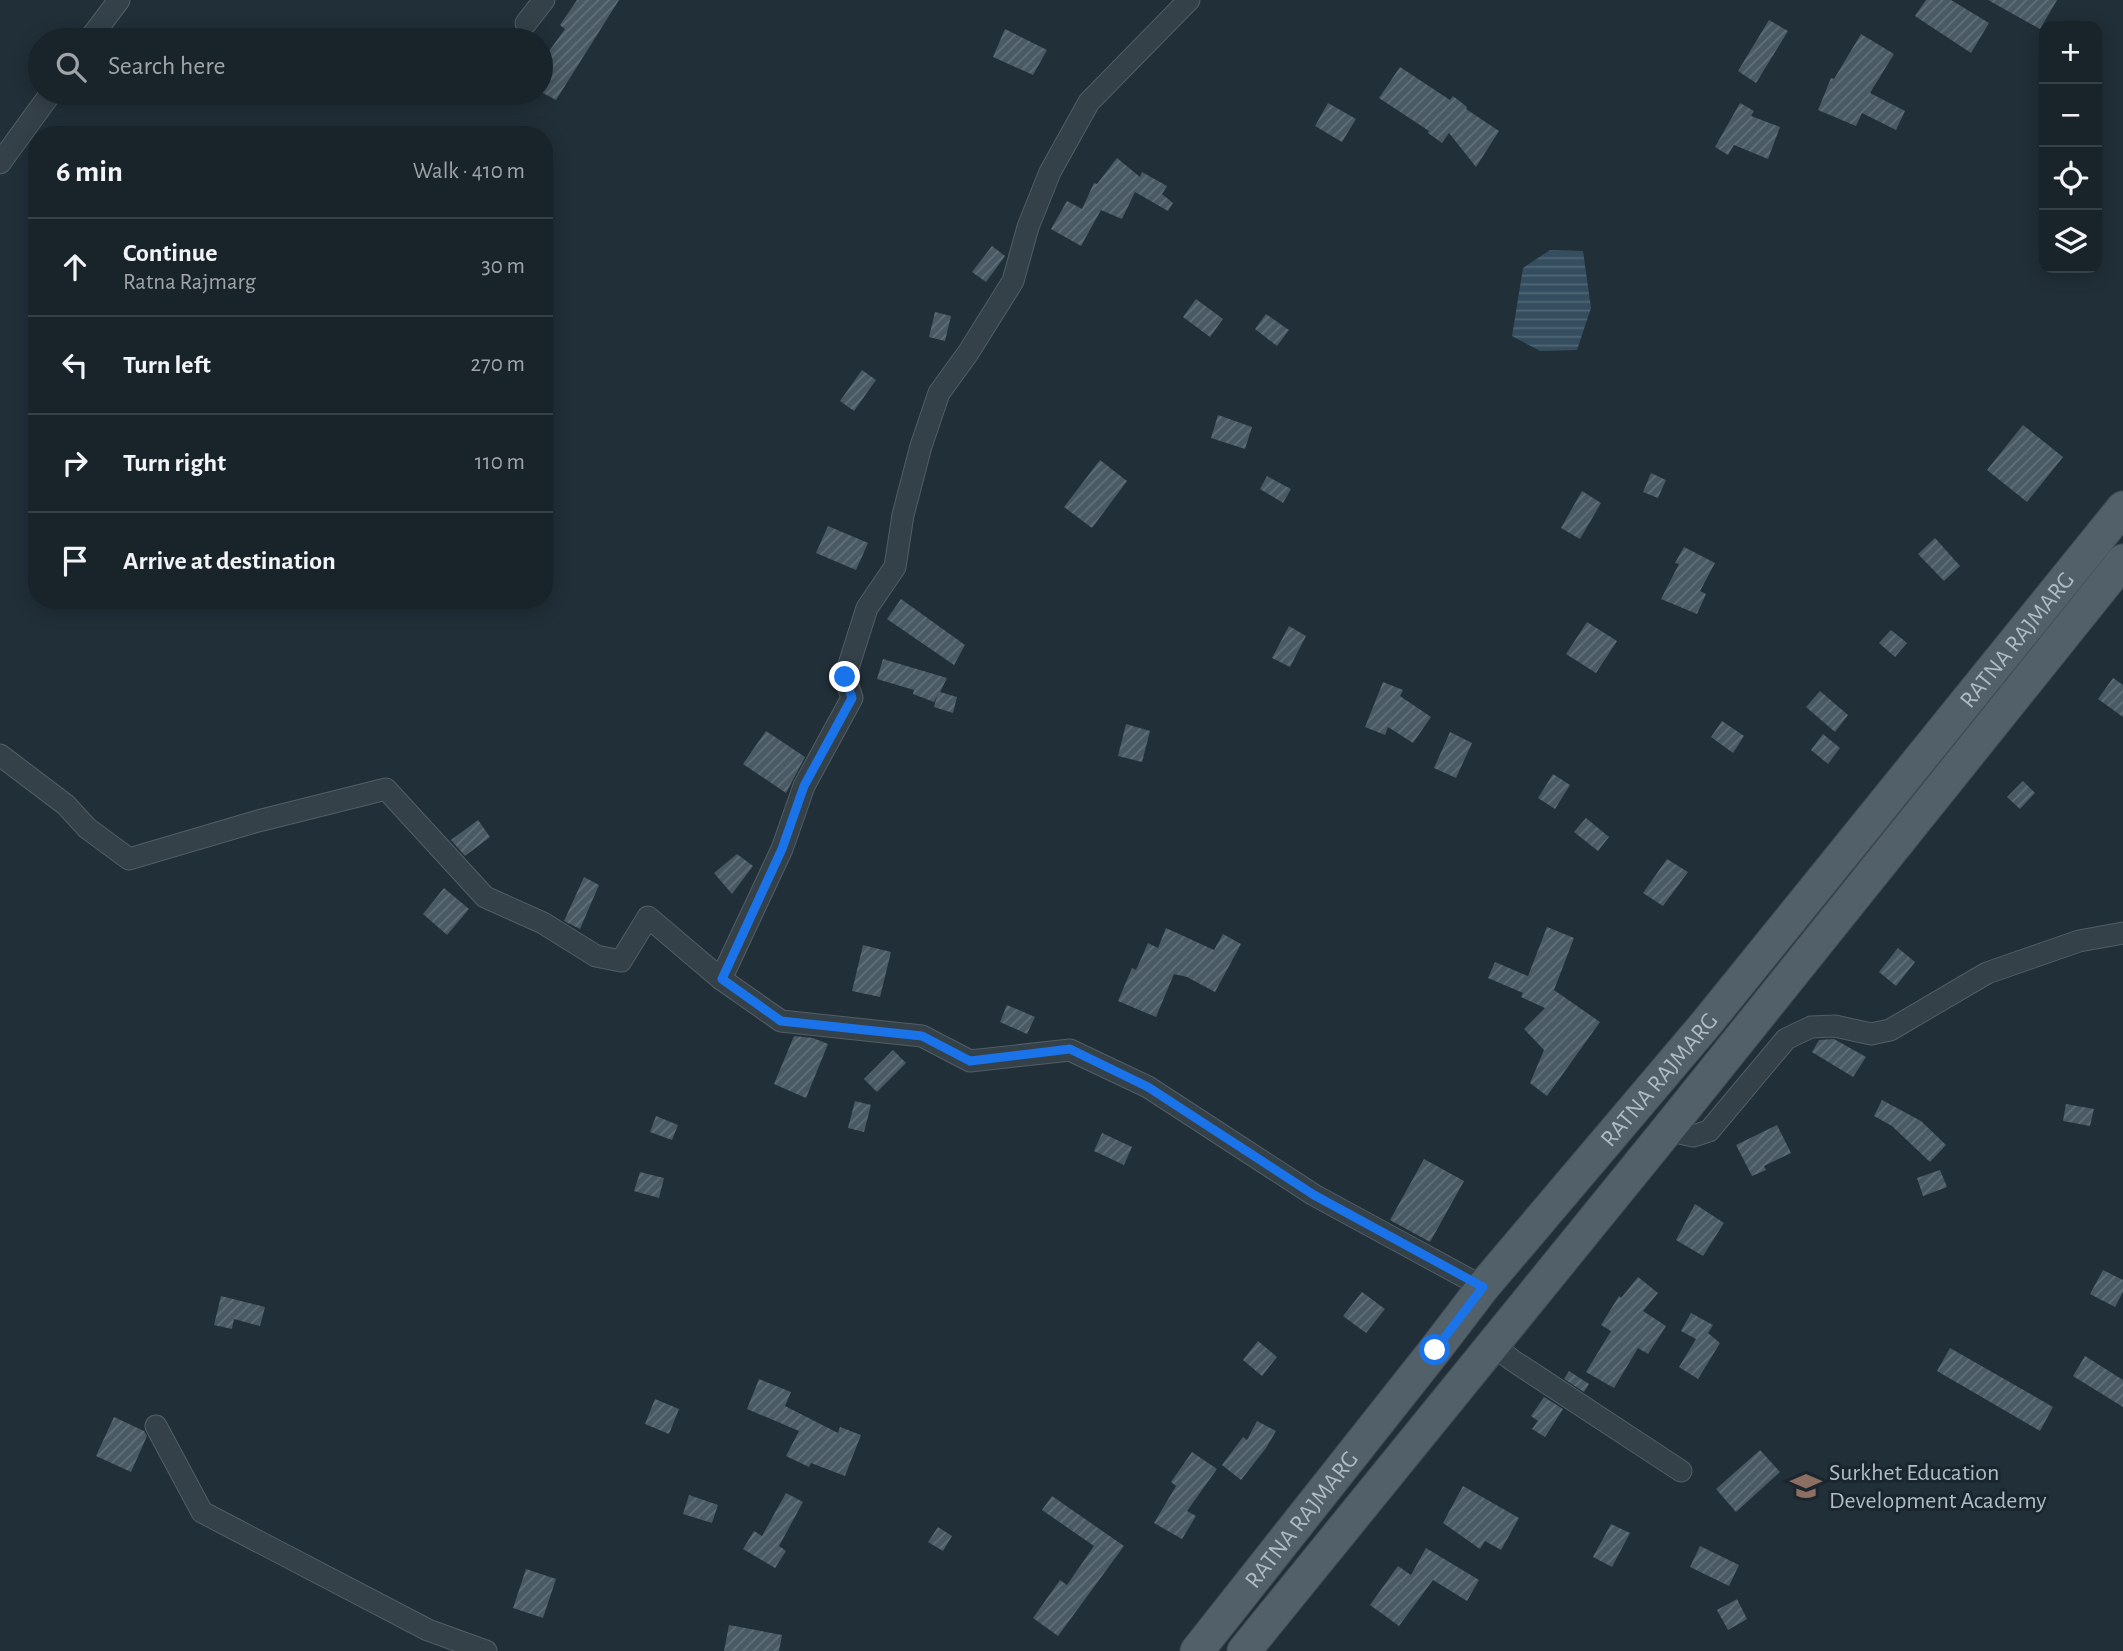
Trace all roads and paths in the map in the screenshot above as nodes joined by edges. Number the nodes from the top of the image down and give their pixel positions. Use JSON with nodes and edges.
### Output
{"nodes":[{"id":1,"x":119,"y":0,"type":"edge"},
{"id":2,"x":544,"y":0,"type":"edge"},
{"id":3,"x":1189,"y":0,"type":"edge"},
{"id":4,"x":526,"y":23,"type":"dead end"},
{"id":5,"x":98,"y":28,"type":"edge"},
{"id":6,"x":42,"y":105,"type":"edge"},
{"id":7,"x":0,"y":163,"type":"edge"},
{"id":8,"x":2123,"y":508,"type":"edge"},
{"id":9,"x":2123,"y":561,"type":"edge"},
{"id":10,"x":0,"y":755,"type":"edge"},
{"id":11,"x":2123,"y":933,"type":"edge"},
{"id":12,"x":722,"y":979,"type":"junction"},
{"id":13,"x":1667,"y":1130,"type":"junction"},
{"id":14,"x":1483,"y":1287,"type":"junction"},
{"id":15,"x":1492,"y":1344,"type":"junction"},
{"id":16,"x":156,"y":1426,"type":"dead end"},
{"id":17,"x":1681,"y":1471,"type":"dead end"},
{"id":18,"x":486,"y":1651,"type":"edge"},
{"id":19,"x":1197,"y":1651,"type":"edge"},
{"id":20,"x":1244,"y":1651,"type":"edge"}],
"edges":[{"from":1,"to":5,"type":"street"},
{"from":2,"to":4,"type":"street"},
{"from":3,"to":12,"type":"street"},
{"from":6,"to":7,"type":"street"},
{"from":8,"to":14,"type":"main road","name":"RATNA RAJMARG"},
{"from":9,"to":13,"type":"main road","name":"RATNA RAJMARG"},
{"from":10,"to":12,"type":"street"},
{"from":11,"to":13,"type":"street"},
{"from":12,"to":14,"type":"street"},
{"from":13,"to":15,"type":"main road","name":"RATNA RAJMARG"},
{"from":14,"to":19,"type":"main road","name":"RATNA RAJMARG"},
{"from":15,"to":17,"type":"street"},
{"from":15,"to":20,"type":"main road","name":"RATNA RAJMARG"},
{"from":16,"to":18,"type":"street"}]}
